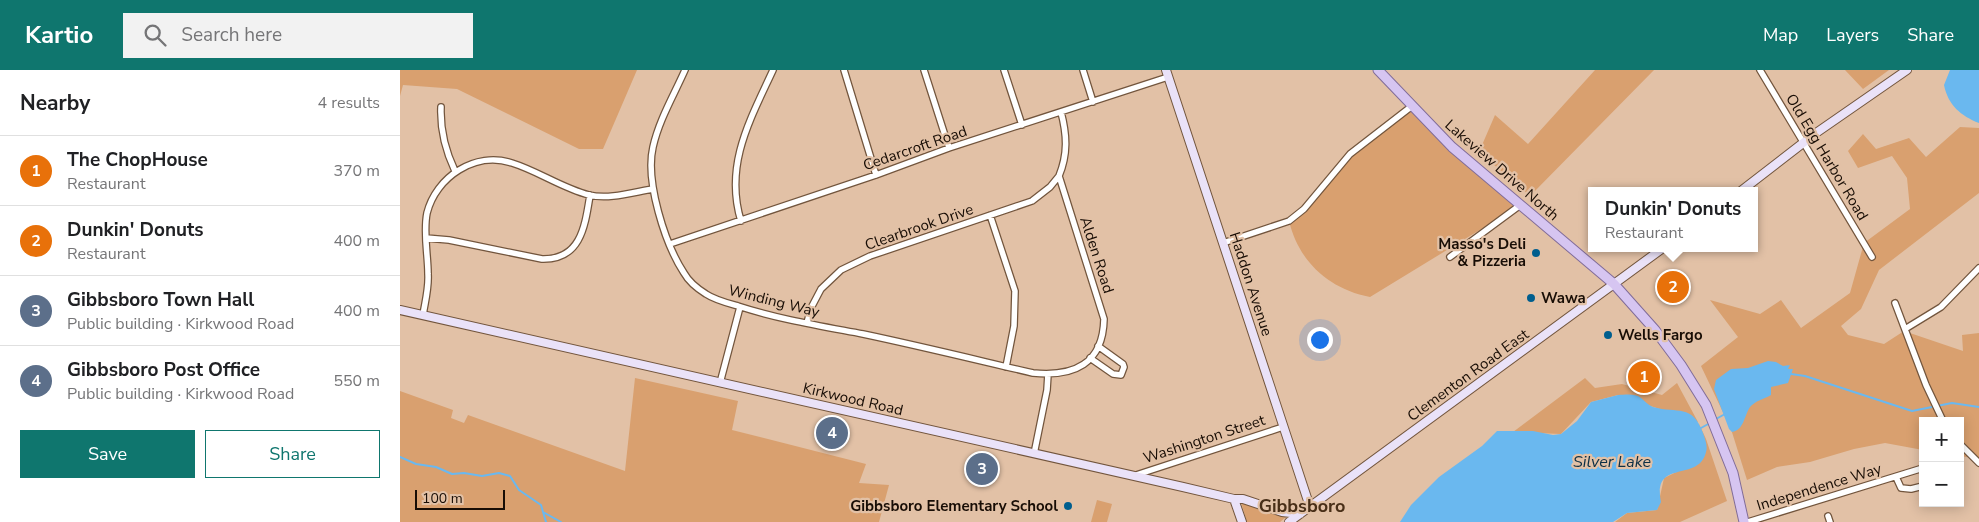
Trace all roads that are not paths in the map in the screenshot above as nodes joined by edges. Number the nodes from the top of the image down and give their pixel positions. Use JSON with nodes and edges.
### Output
{"nodes":[{"id":1,"x":686,"y":70,"type":"edge"},
{"id":2,"x":773,"y":70,"type":"edge"},
{"id":3,"x":844,"y":70,"type":"edge"},
{"id":4,"x":924,"y":70,"type":"edge"},
{"id":5,"x":1004,"y":70,"type":"edge"},
{"id":6,"x":1083,"y":70,"type":"edge"},
{"id":7,"x":1378,"y":70,"type":"edge"},
{"id":8,"x":1760,"y":70,"type":"edge"},
{"id":9,"x":1907,"y":70,"type":"edge"},
{"id":10,"x":1167,"y":74,"type":"edge"},
{"id":11,"x":1093,"y":102,"type":"junction"},
{"id":12,"x":1412,"y":106,"type":"junction"},
{"id":13,"x":441,"y":107,"type":"dead end"},
{"id":14,"x":1061,"y":112,"type":"junction"},
{"id":15,"x":1022,"y":125,"type":"junction"},
{"id":16,"x":1803,"y":143,"type":"junction"},
{"id":17,"x":949,"y":148,"type":"junction"},
{"id":18,"x":455,"y":171,"type":"junction"},
{"id":19,"x":876,"y":175,"type":"junction"},
{"id":20,"x":1059,"y":176,"type":"junction"},
{"id":21,"x":1746,"y":187,"type":"edge"},
{"id":22,"x":653,"y":189,"type":"junction"},
{"id":23,"x":590,"y":195,"type":"junction"},
{"id":24,"x":1519,"y":206,"type":"junction"},
{"id":25,"x":990,"y":215,"type":"junction"},
{"id":26,"x":741,"y":221,"type":"junction"},
{"id":27,"x":426,"y":238,"type":"junction"},
{"id":28,"x":1224,"y":243,"type":"junction"},
{"id":29,"x":670,"y":244,"type":"junction"},
{"id":30,"x":1658,"y":252,"type":"edge"},
{"id":31,"x":1450,"y":257,"type":"dead end"},
{"id":32,"x":1872,"y":257,"type":"dead end"},
{"id":33,"x":1979,"y":268,"type":"edge"},
{"id":34,"x":1614,"y":284,"type":"junction"},
{"id":35,"x":1895,"y":304,"type":"dead end"},
{"id":36,"x":740,"y":307,"type":"junction"},
{"id":37,"x":400,"y":310,"type":"edge"},
{"id":38,"x":423,"y":315,"type":"junction"},
{"id":39,"x":807,"y":323,"type":"junction"},
{"id":40,"x":1905,"y":329,"type":"junction"},
{"id":41,"x":1098,"y":346,"type":"junction"},
{"id":42,"x":1090,"y":358,"type":"junction"},
{"id":43,"x":1006,"y":367,"type":"junction"},
{"id":44,"x":1048,"y":374,"type":"junction"},
{"id":45,"x":720,"y":383,"type":"junction"},
{"id":46,"x":1941,"y":417,"type":"edge"},
{"id":47,"x":1283,"y":427,"type":"junction"},
{"id":48,"x":1964,"y":449,"type":"edge"},
{"id":49,"x":1034,"y":454,"type":"junction"},
{"id":50,"x":1979,"y":463,"type":"edge"},
{"id":51,"x":1919,"y":469,"type":"edge"},
{"id":52,"x":1133,"y":476,"type":"junction"},
{"id":53,"x":1896,"y":476,"type":"junction"},
{"id":54,"x":1919,"y":487,"type":"edge"},
{"id":55,"x":1234,"y":499,"type":"junction"},
{"id":56,"x":1310,"y":507,"type":"junction"},
{"id":57,"x":1300,"y":514,"type":"junction"},
{"id":58,"x":1242,"y":522,"type":"edge"},
{"id":59,"x":1289,"y":522,"type":"edge"},
{"id":60,"x":1746,"y":522,"type":"edge"}],
"edges":[{"from":1,"to":22,"type":"street","name":"Winding Way"},
{"from":2,"to":26,"type":"street"},
{"from":3,"to":19,"type":"street"},
{"from":4,"to":17,"type":"street"},
{"from":5,"to":15,"type":"street"},
{"from":6,"to":11,"type":"street"},
{"from":7,"to":12,"type":"main road","name":"Lakeview Drive North"},
{"from":8,"to":16,"type":"street","name":"Old Egg Harbor Road"},
{"from":9,"to":16,"type":"street"},
{"from":10,"to":11,"type":"street","name":"Cedarcroft Road"},
{"from":10,"to":28,"type":"street","name":"Haddon Avenue"},
{"from":11,"to":14,"type":"street","name":"Cedarcroft Road"},
{"from":12,"to":24,"type":"main road","name":"Lakeview Drive North"},
{"from":12,"to":28,"type":"street"},
{"from":13,"to":18,"type":"street"},
{"from":14,"to":15,"type":"street","name":"Cedarcroft Road"},
{"from":14,"to":20,"type":"street"},
{"from":15,"to":17,"type":"street","name":"Cedarcroft Road"},
{"from":16,"to":21,"type":"street"},
{"from":16,"to":32,"type":"street","name":"Old Egg Harbor Road"},
{"from":17,"to":19,"type":"street","name":"Cedarcroft Road"},
{"from":18,"to":23,"type":"street"},
{"from":18,"to":27,"type":"street"},
{"from":19,"to":26,"type":"street","name":"Cedarcroft Road"},
{"from":20,"to":25,"type":"street","name":"Clearbrook Drive"},
{"from":20,"to":41,"type":"street","name":"Alden Road"},
{"from":22,"to":23,"type":"street"},
{"from":22,"to":29,"type":"street","name":"Winding Way"},
{"from":23,"to":27,"type":"street"},
{"from":24,"to":31,"type":"street"},
{"from":24,"to":34,"type":"main road","name":"Lakeview Drive North"},
{"from":25,"to":39,"type":"street","name":"Clearbrook Drive"},
{"from":25,"to":43,"type":"street"},
{"from":26,"to":29,"type":"street","name":"Cedarcroft Road"},
{"from":27,"to":38,"type":"street"},
{"from":28,"to":47,"type":"street","name":"Haddon Avenue"},
{"from":29,"to":36,"type":"street","name":"Winding Way"},
{"from":30,"to":34,"type":"street","name":"Clementon Road East"},
{"from":33,"to":40,"type":"street"},
{"from":34,"to":56,"type":"street","name":"Clementon Road East"},
{"from":34,"to":60,"type":"main road","name":"Lakeview Drive North"},
{"from":35,"to":40,"type":"street"},
{"from":36,"to":39,"type":"street","name":"Winding Way"},
{"from":36,"to":45,"type":"street"},
{"from":37,"to":38,"type":"street","name":"Kirkwood Road"},
{"from":38,"to":45,"type":"street","name":"Kirkwood Road"},
{"from":39,"to":43,"type":"street","name":"Winding Way"},
{"from":40,"to":46,"type":"street"},
{"from":41,"to":42,"type":"street","name":"Alden Road"},
{"from":41,"to":42,"type":"street"},
{"from":42,"to":44,"type":"street","name":"Alden Road"},
{"from":43,"to":44,"type":"street","name":"Winding Way"},
{"from":44,"to":49,"type":"street"},
{"from":45,"to":49,"type":"street","name":"Kirkwood Road"},
{"from":47,"to":52,"type":"street","name":"Washington Street"},
{"from":47,"to":56,"type":"street","name":"Haddon Avenue"},
{"from":48,"to":50,"type":"street"},
{"from":49,"to":52,"type":"street","name":"Kirkwood Road"},
{"from":51,"to":53,"type":"street","name":"Independence Way"},
{"from":52,"to":55,"type":"street","name":"Kirkwood Road"},
{"from":53,"to":54,"type":"street","name":"Independence Way"},
{"from":53,"to":60,"type":"street","name":"Independence Way"},
{"from":55,"to":57,"type":"street","name":"Kirkwood Road"},
{"from":55,"to":58,"type":"street"},
{"from":56,"to":57,"type":"street","name":"Clementon Road East"},
{"from":57,"to":59,"type":"street","name":"Clementon Road East"}]}
